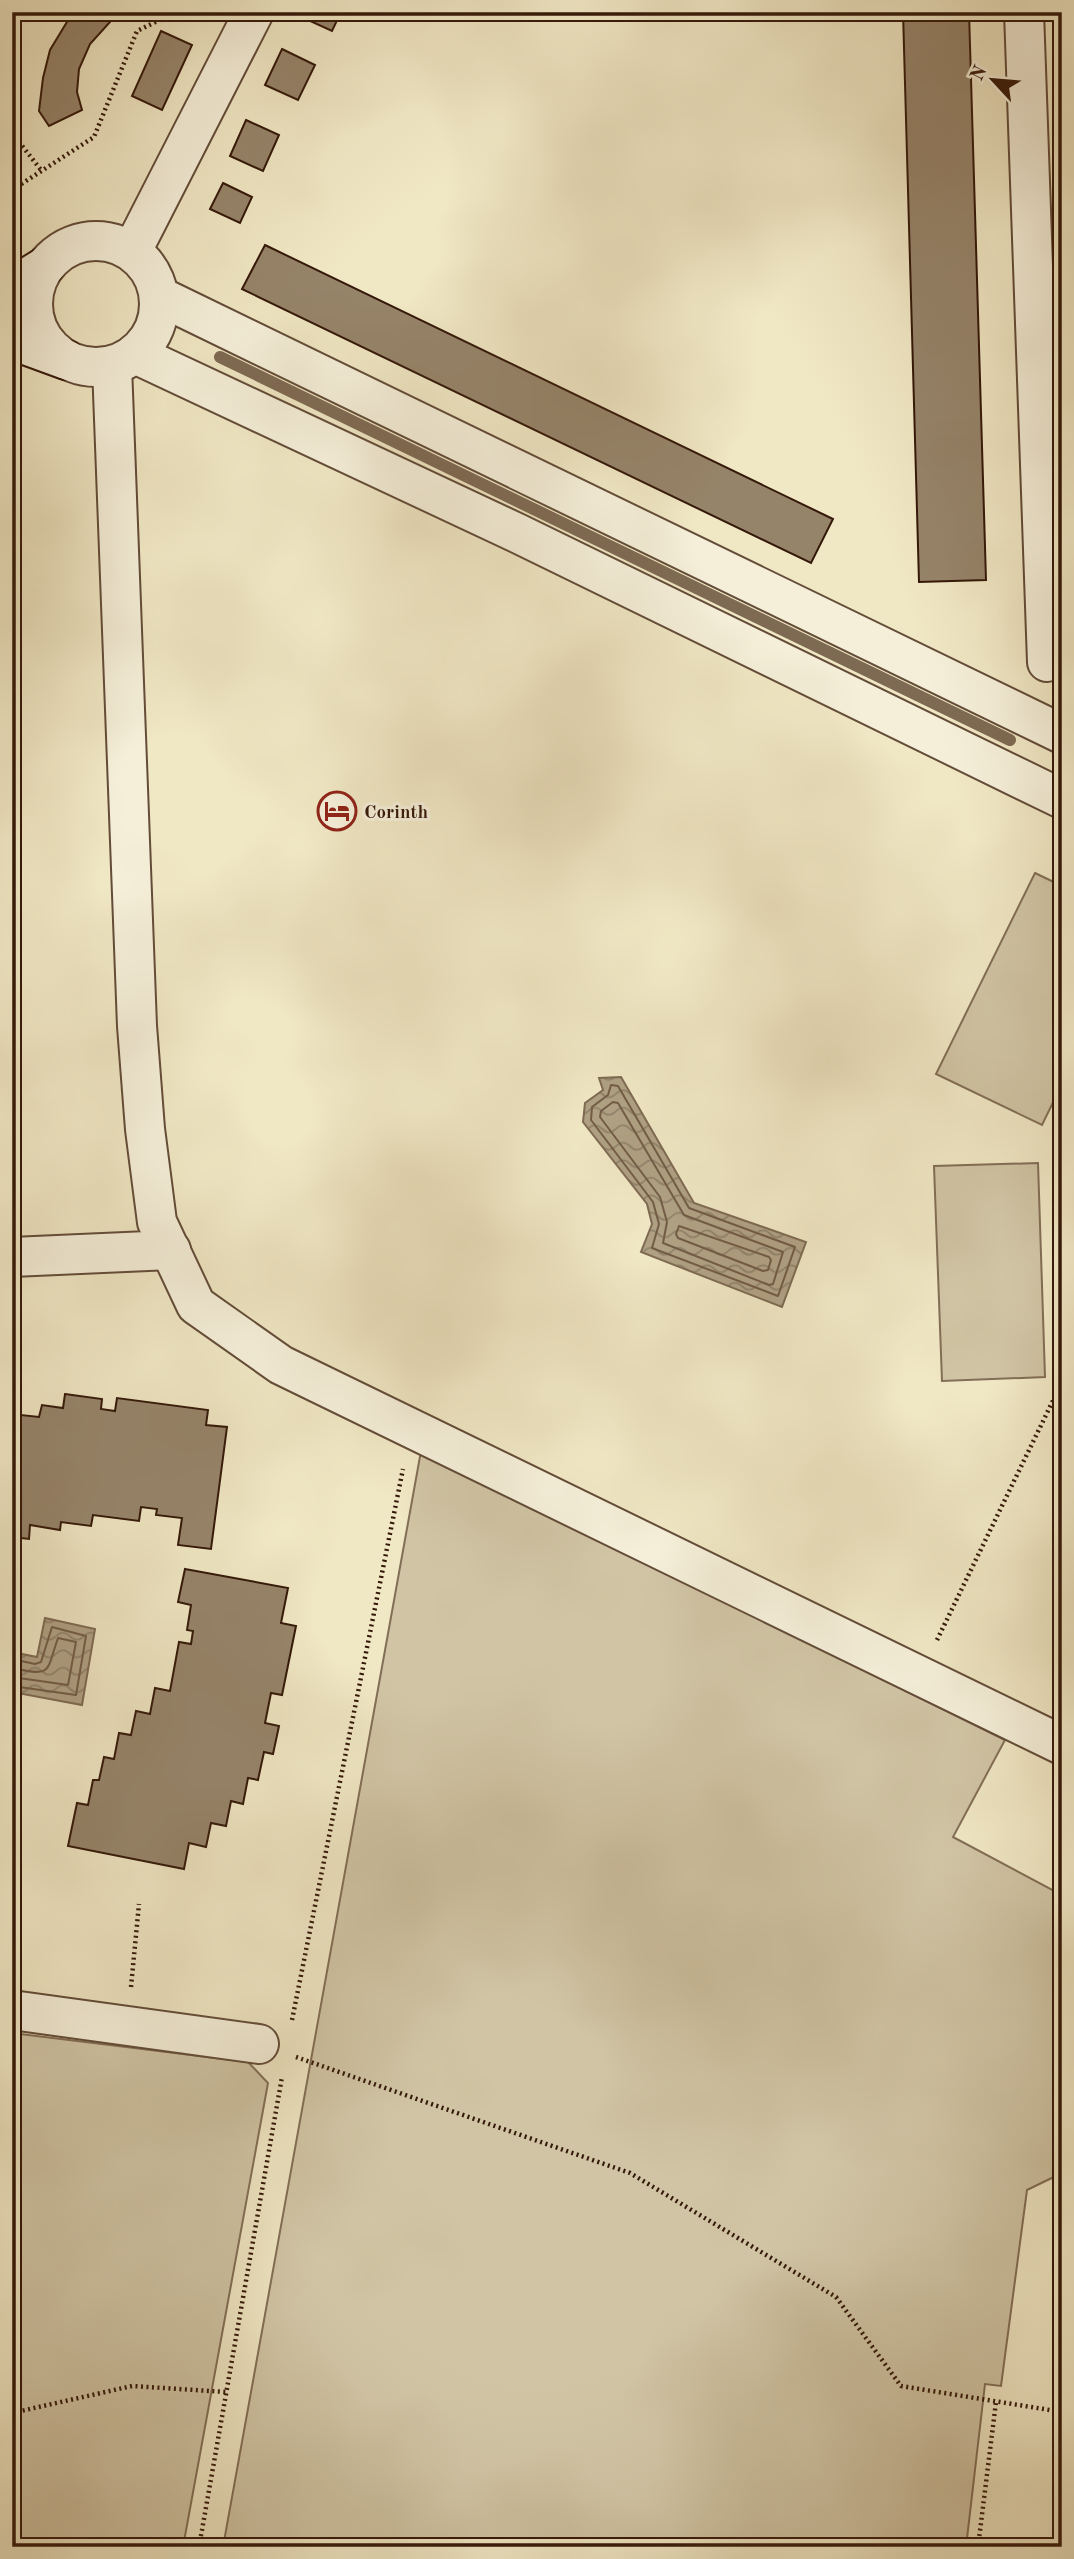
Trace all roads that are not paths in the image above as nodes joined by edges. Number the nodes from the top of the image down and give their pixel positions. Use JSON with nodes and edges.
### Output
{"nodes":[{"id":1,"x":254,"y":12,"type":"edge"},
{"id":2,"x":1024,"y":12,"type":"edge"},
{"id":3,"x":132,"y":251,"type":"junction"},
{"id":4,"x":44,"y":267,"type":"junction"},
{"id":5,"x":12,"y":287,"type":"edge"},
{"id":6,"x":159,"y":296,"type":"junction"},
{"id":7,"x":12,"y":343,"type":"edge"},
{"id":8,"x":66,"y":360,"type":"junction"},
{"id":9,"x":123,"y":360,"type":"junction"},
{"id":10,"x":1047,"y":662,"type":"dead end"},
{"id":11,"x":1062,"y":734,"type":"edge"},
{"id":12,"x":1062,"y":799,"type":"edge"},
{"id":13,"x":171,"y":1250,"type":"junction"},
{"id":14,"x":12,"y":1257,"type":"edge"},
{"id":15,"x":1062,"y":1745,"type":"edge"},
{"id":16,"x":12,"y":2010,"type":"edge"},
{"id":17,"x":272,"y":2048,"type":"road end"}],
"edges":[{"from":1,"to":3,"type":"street"},
{"from":2,"to":10,"type":"street"},
{"from":3,"to":4,"type":"street"},
{"from":3,"to":6,"type":"street"},
{"from":4,"to":5,"type":"street"},
{"from":4,"to":8,"type":"street"},
{"from":6,"to":9,"type":"street"},
{"from":6,"to":11,"type":"street"},
{"from":7,"to":8,"type":"street"},
{"from":8,"to":9,"type":"street"},
{"from":9,"to":12,"type":"street"},
{"from":9,"to":13,"type":"street"},
{"from":13,"to":14,"type":"street"},
{"from":13,"to":15,"type":"street"},
{"from":16,"to":17,"type":"street"}]}
